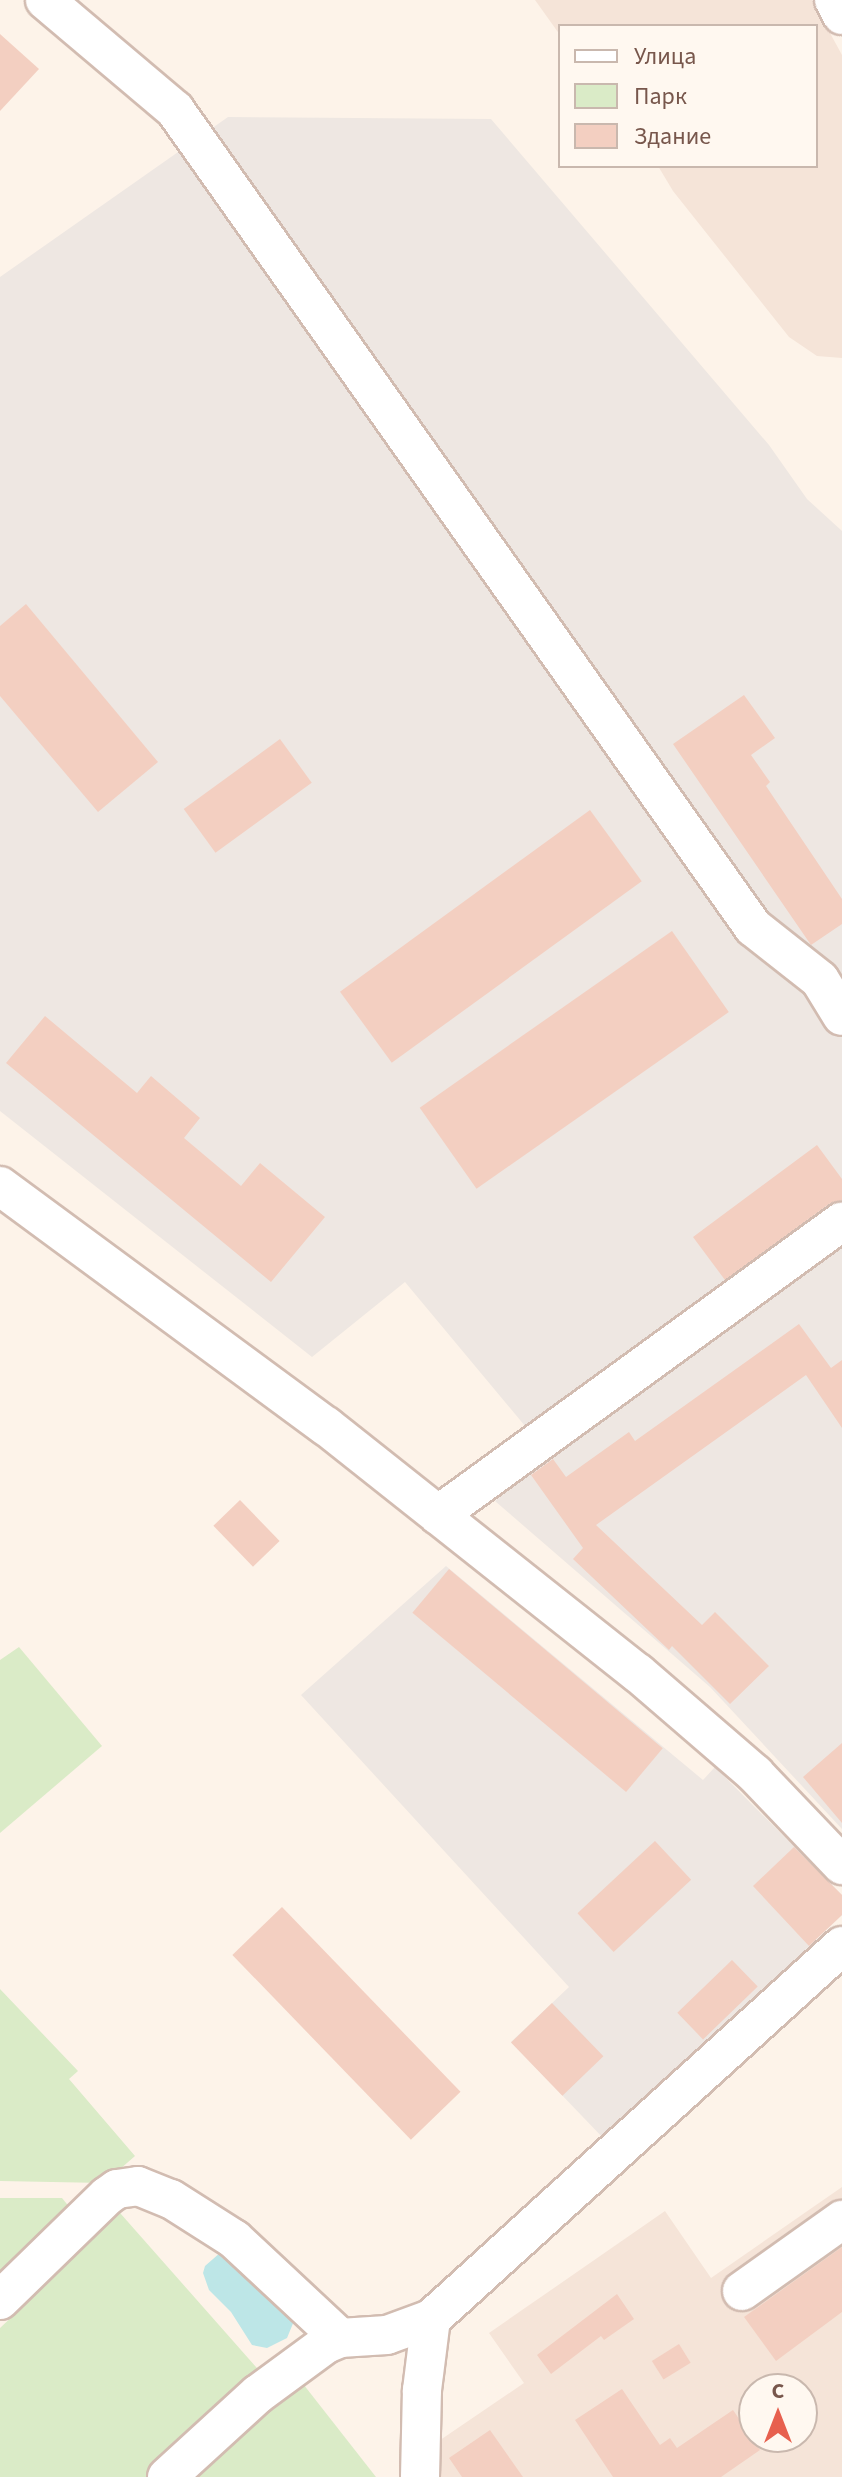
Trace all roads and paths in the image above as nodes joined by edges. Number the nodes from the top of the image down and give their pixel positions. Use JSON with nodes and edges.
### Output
{"nodes":[{"id":1,"x":45,"y":0,"type":"edge"},
{"id":2,"x":834,"y":0,"type":"edge"},
{"id":3,"x":842,"y":15,"type":"edge"},
{"id":4,"x":842,"y":1016,"type":"edge"},
{"id":5,"x":0,"y":1186,"type":"edge"},
{"id":6,"x":842,"y":1222,"type":"edge"},
{"id":7,"x":438,"y":1515,"type":"junction"},
{"id":8,"x":842,"y":1865,"type":"edge"},
{"id":9,"x":842,"y":1946,"type":"edge"},
{"id":10,"x":842,"y":2220,"type":"edge"},
{"id":11,"x":742,"y":2291,"type":"dead end"},
{"id":12,"x":0,"y":2300,"type":"edge"},
{"id":13,"x":431,"y":2319,"type":"junction"},
{"id":14,"x":340,"y":2338,"type":"junction"},
{"id":15,"x":167,"y":2477,"type":"edge"},
{"id":16,"x":420,"y":2477,"type":"edge"}],
"edges":[{"from":1,"to":4,"type":"street"},
{"from":2,"to":3,"type":"street"},
{"from":5,"to":7,"type":"street"},
{"from":6,"to":7,"type":"street"},
{"from":7,"to":8,"type":"street"},
{"from":9,"to":13,"type":"street"},
{"from":10,"to":11,"type":"street"},
{"from":12,"to":14,"type":"street"},
{"from":13,"to":14,"type":"street"},
{"from":13,"to":16,"type":"street"},
{"from":14,"to":15,"type":"street"}]}
